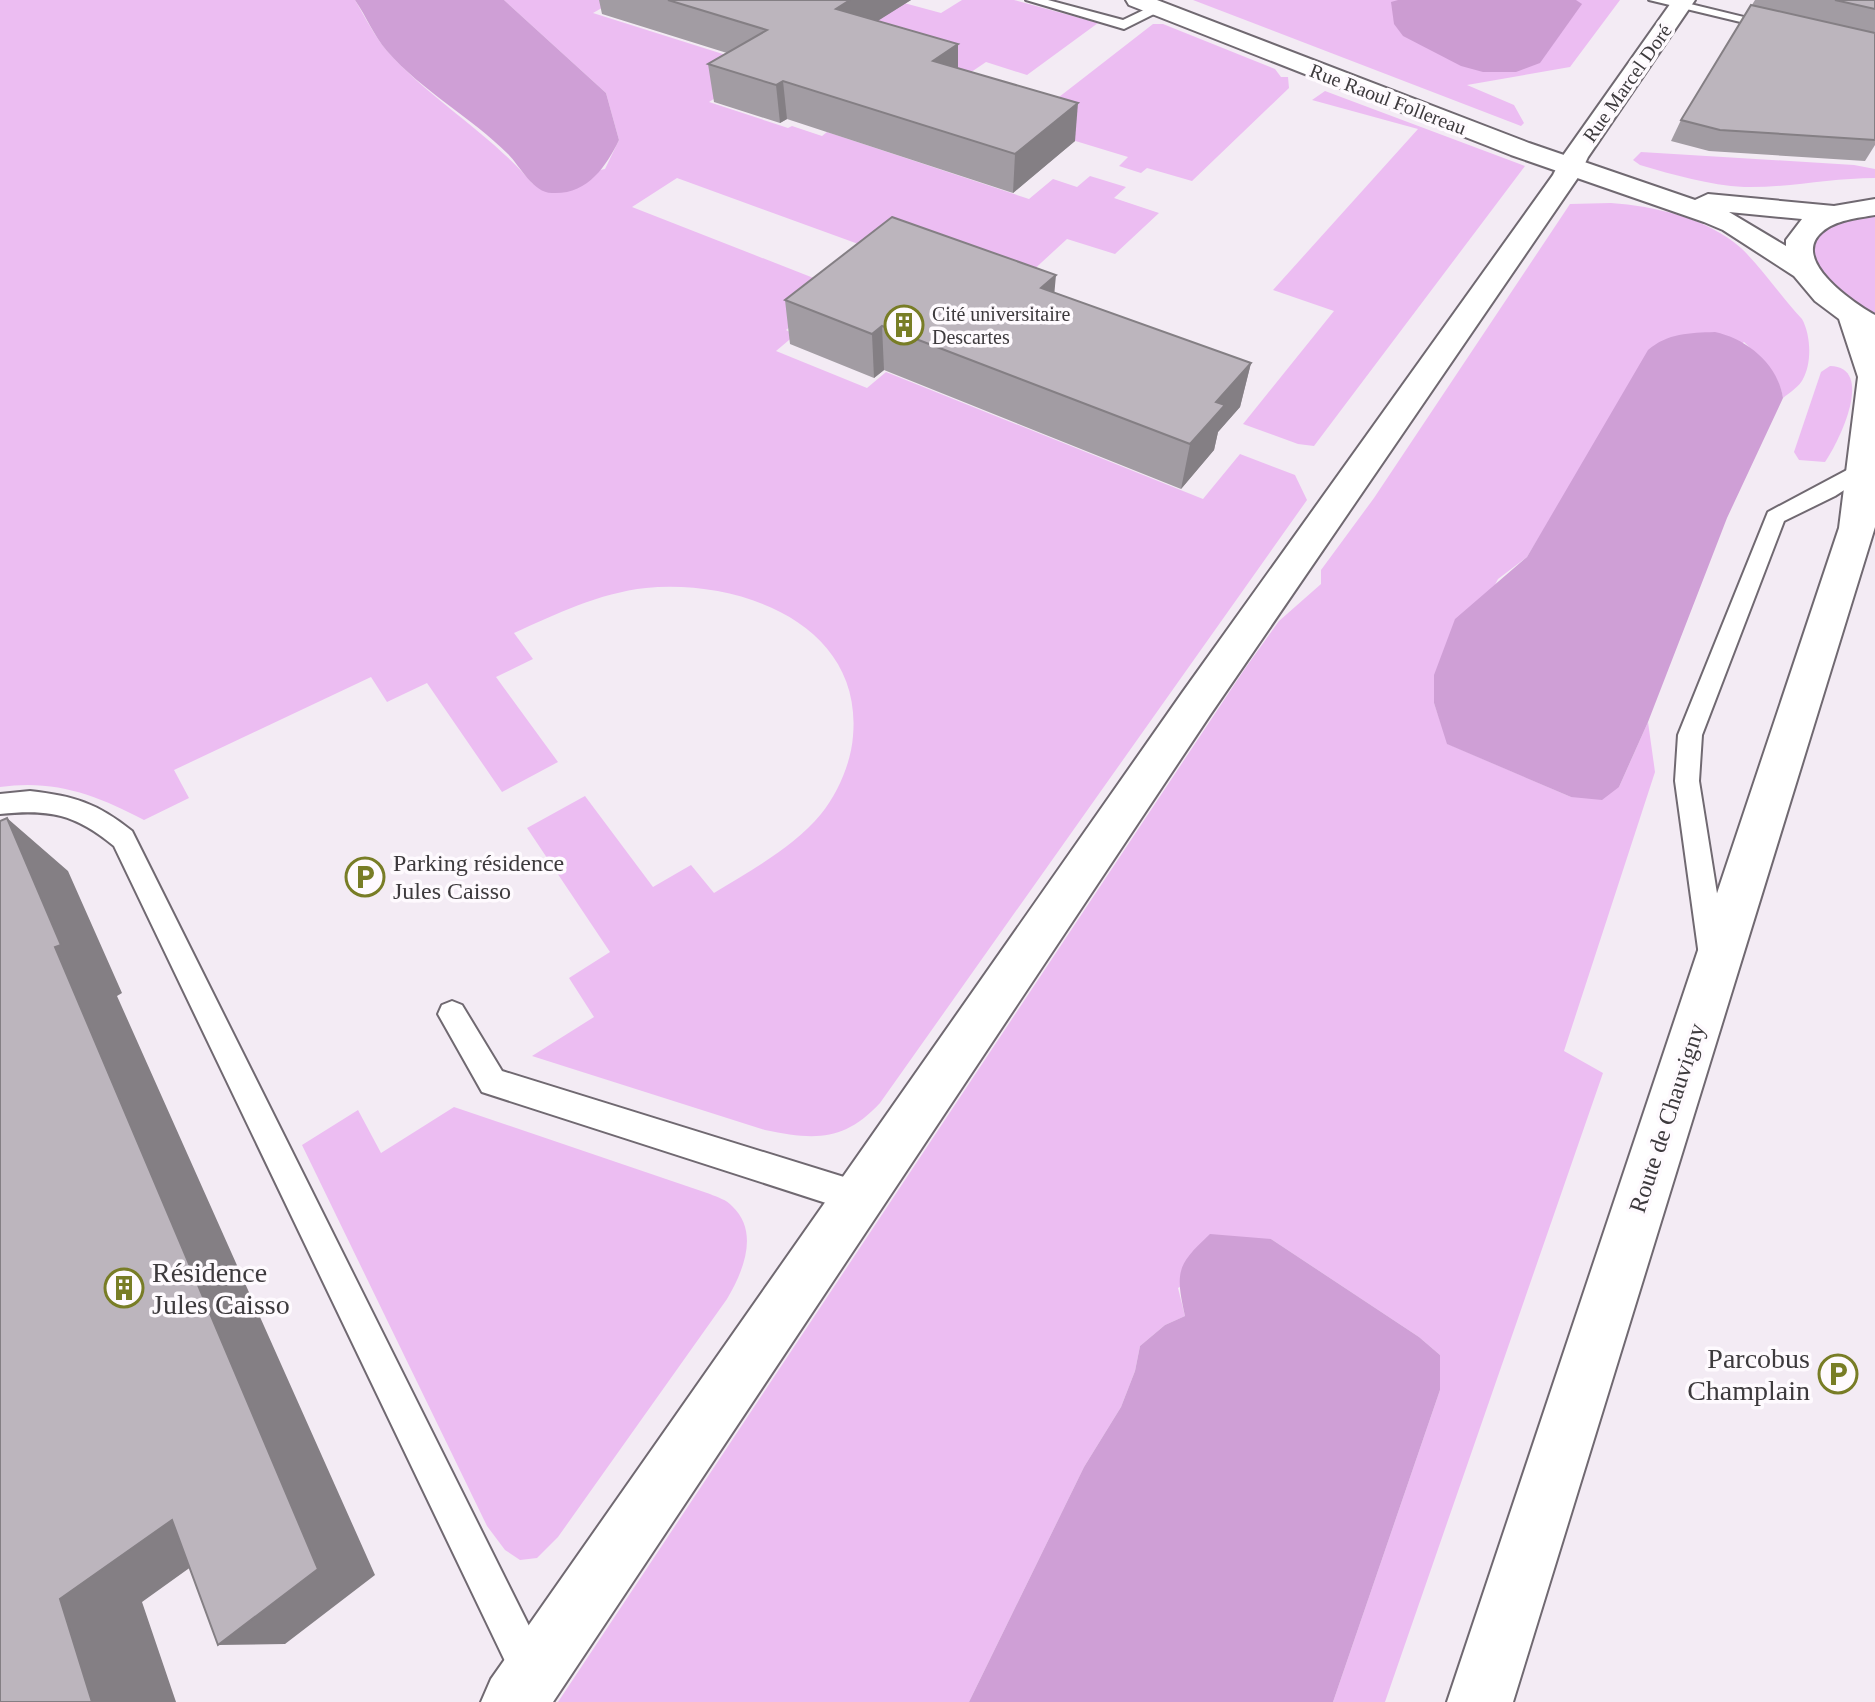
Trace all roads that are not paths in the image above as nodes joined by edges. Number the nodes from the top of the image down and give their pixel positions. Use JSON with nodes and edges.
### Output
{"nodes":[{"id":1,"x":1033,"y":0,"type":"edge"},
{"id":2,"x":1656,"y":0,"type":"edge"},
{"id":3,"x":1683,"y":3,"type":"edge"},
{"id":4,"x":1147,"y":4,"type":"edge"},
{"id":5,"x":1800,"y":32,"type":"edge"},
{"id":6,"x":1571,"y":166,"type":"junction"},
{"id":7,"x":1643,"y":190,"type":"junction"},
{"id":8,"x":1859,"y":208,"type":"edge"},
{"id":9,"x":1803,"y":269,"type":"junction"},
{"id":10,"x":1864,"y":323,"type":"edge"},
{"id":11,"x":1863,"y":499,"type":"edge"},
{"id":12,"x":0,"y":804,"type":"edge"},
{"id":13,"x":1715,"y":968,"type":"junction"},
{"id":14,"x":452,"y":1014,"type":"dead end"},
{"id":15,"x":860,"y":1198,"type":"junction"},
{"id":16,"x":524,"y":1689,"type":"edge"},
{"id":17,"x":1480,"y":1702,"type":"edge"}],
"edges":[{"from":1,"to":4,"type":"lane"},
{"from":2,"to":3,"type":"lane"},
{"from":3,"to":5,"type":"lane"},
{"from":3,"to":6,"type":"street","name":"Rue Marcel Doré"},
{"from":4,"to":6,"type":"street","name":"Rue Raoul Follereau"},
{"from":6,"to":7,"type":"street","name":"Rue Raoul Follereau"},
{"from":6,"to":15,"type":"street","name":"Rue Marcel Doré"},
{"from":7,"to":8,"type":"street","name":"Rue Raoul Follereau"},
{"from":7,"to":9,"type":"street","name":"Rue Raoul Follereau"},
{"from":8,"to":9,"type":"street"},
{"from":9,"to":10,"type":"street","name":"Rue Raoul Follereau"},
{"from":10,"to":11,"type":"street","name":"Route de Chauvigny"},
{"from":11,"to":13,"type":"street","name":"Route de Chauvigny"},
{"from":11,"to":13,"type":"lane"},
{"from":12,"to":16,"type":"lane"},
{"from":13,"to":17,"type":"street","name":"Route de Chauvigny"},
{"from":14,"to":15,"type":"lane"},
{"from":15,"to":16,"type":"street","name":"Rue Marcel Doré"}]}
